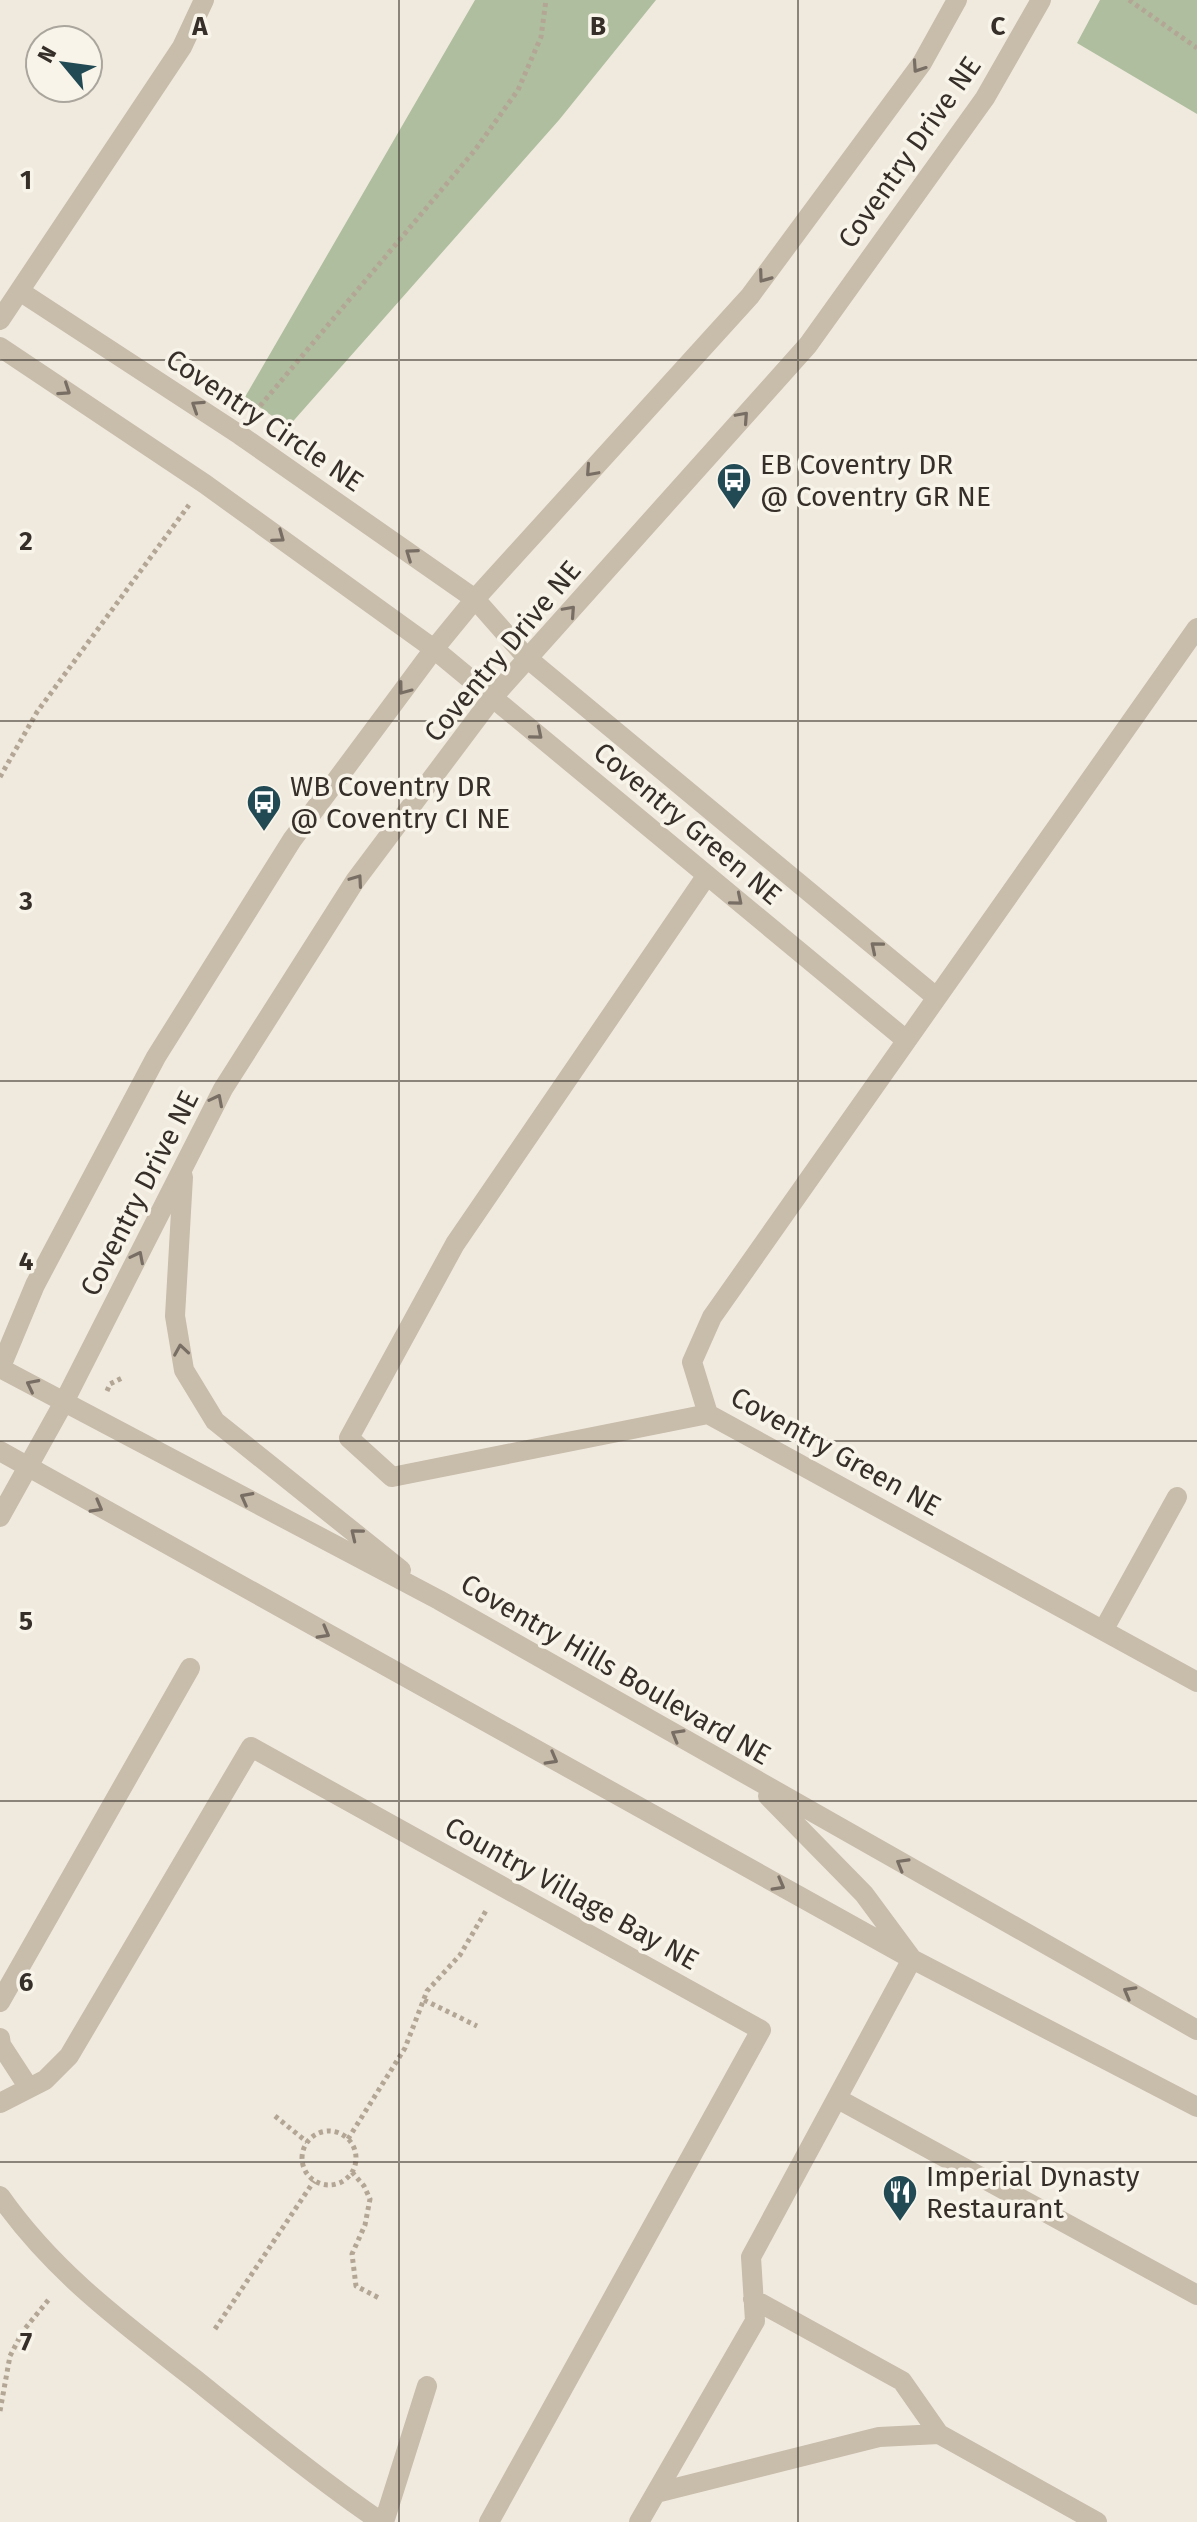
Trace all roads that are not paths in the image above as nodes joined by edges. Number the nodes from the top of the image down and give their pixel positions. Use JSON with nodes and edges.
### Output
{"nodes":[{"id":1,"x":204,"y":0,"type":"edge"},
{"id":2,"x":957,"y":0,"type":"edge"},
{"id":3,"x":1041,"y":0,"type":"edge"},
{"id":4,"x":21,"y":292,"type":"junction"},
{"id":5,"x":0,"y":320,"type":"edge"},
{"id":6,"x":0,"y":347,"type":"edge"},
{"id":7,"x":475,"y":599,"type":"junction"},
{"id":8,"x":1197,"y":628,"type":"edge"},
{"id":9,"x":434,"y":649,"type":"junction"},
{"id":10,"x":527,"y":658,"type":"junction"},
{"id":11,"x":493,"y":697,"type":"junction"},
{"id":12,"x":707,"y":875,"type":"junction"},
{"id":13,"x":936,"y":997,"type":"junction"},
{"id":14,"x":906,"y":1040,"type":"junction"},
{"id":15,"x":183,"y":1170,"type":"junction"},
{"id":16,"x":0,"y":1369,"type":"edge"},
{"id":17,"x":64,"y":1402,"type":"junction"},
{"id":18,"x":708,"y":1414,"type":"junction"},
{"id":19,"x":0,"y":1451,"type":"edge"},
{"id":20,"x":29,"y":1469,"type":"junction"},
{"id":21,"x":1177,"y":1497,"type":"dead end"},
{"id":22,"x":0,"y":1517,"type":"edge"},
{"id":23,"x":439,"y":1600,"type":"junction"},
{"id":24,"x":1104,"y":1629,"type":"junction"},
{"id":25,"x":190,"y":1668,"type":"dead end"},
{"id":26,"x":1197,"y":1682,"type":"edge"},
{"id":27,"x":748,"y":1776,"type":"junction"},
{"id":28,"x":912,"y":1959,"type":"junction"},
{"id":29,"x":0,"y":2002,"type":"edge"},
{"id":30,"x":1197,"y":2030,"type":"edge"},
{"id":31,"x":0,"y":2038,"type":"edge"},
{"id":32,"x":29,"y":2088,"type":"junction"},
{"id":33,"x":838,"y":2099,"type":"junction"},
{"id":34,"x":0,"y":2103,"type":"edge"},
{"id":35,"x":1197,"y":2107,"type":"edge"},
{"id":36,"x":0,"y":2196,"type":"edge"},
{"id":37,"x":1197,"y":2295,"type":"edge"},
{"id":38,"x":753,"y":2299,"type":"junction"},
{"id":39,"x":427,"y":2386,"type":"dead end"},
{"id":40,"x":939,"y":2434,"type":"junction"},
{"id":41,"x":656,"y":2493,"type":"junction"},
{"id":42,"x":382,"y":2522,"type":"edge"},
{"id":43,"x":489,"y":2522,"type":"edge"},
{"id":44,"x":639,"y":2522,"type":"edge"},
{"id":45,"x":1097,"y":2522,"type":"edge"}],
"edges":[{"from":1,"to":4,"type":"street"},
{"from":2,"to":7,"type":"street","name":"Coventry Drive NE","one_way":true},
{"from":10,"to":3,"type":"street","name":"Coventry Drive NE","one_way":true},
{"from":4,"to":5,"type":"street"},
{"from":7,"to":4,"type":"street","name":"Coventry Circle NE","one_way":true},
{"from":6,"to":9,"type":"street","one_way":true},
{"from":7,"to":9,"type":"street","name":"Coventry Drive NE"},
{"from":7,"to":10,"type":"street","name":"Coventry Green NE"},
{"from":8,"to":13,"type":"street","name":"Coventry Green NE"},
{"from":9,"to":11,"type":"street","name":"Coventry Green NE"},
{"from":9,"to":16,"type":"street","name":"Coventry Drive NE","one_way":true},
{"from":10,"to":11,"type":"street","name":"Coventry Drive NE"},
{"from":13,"to":10,"type":"street","name":"Coventry Green NE","one_way":true},
{"from":11,"to":12,"type":"street","name":"Coventry Green NE","one_way":true},
{"from":15,"to":11,"type":"street","name":"Coventry Drive NE","one_way":true},
{"from":12,"to":14,"type":"street","name":"Coventry Green NE","one_way":true},
{"from":12,"to":18,"type":"street"},
{"from":13,"to":14,"type":"street","name":"Coventry Green NE"},
{"from":14,"to":18,"type":"street","name":"Coventry Green NE"},
{"from":17,"to":15,"type":"street","name":"Coventry Drive NE","one_way":true},
{"from":23,"to":15,"type":"street","one_way":true},
{"from":17,"to":16,"type":"street","name":"Coventry Hills Boulevard NE","one_way":true},
{"from":17,"to":20,"type":"street","name":"Coventry Drive NE"},
{"from":23,"to":17,"type":"street","name":"Coventry Hills Boulevard NE","one_way":true},
{"from":18,"to":24,"type":"street","name":"Coventry Green NE"},
{"from":19,"to":20,"type":"street"},
{"from":20,"to":22,"type":"street","name":"Coventry Drive NE"},
{"from":20,"to":28,"type":"street","one_way":true},
{"from":21,"to":24,"type":"street"},
{"from":27,"to":23,"type":"street","name":"Coventry Hills Boulevard NE","one_way":true},
{"from":24,"to":26,"type":"street","name":"Coventry Green NE"},
{"from":25,"to":29,"type":"street"},
{"from":27,"to":28,"type":"street"},
{"from":30,"to":27,"type":"street","name":"Coventry Hills Boulevard NE","one_way":true},
{"from":28,"to":33,"type":"street"},
{"from":28,"to":35,"type":"street"},
{"from":31,"to":32,"type":"street"},
{"from":32,"to":34,"type":"street","name":"Country Village Bay NE"},
{"from":32,"to":43,"type":"street","name":"Country Village Bay NE"},
{"from":33,"to":37,"type":"street"},
{"from":33,"to":38,"type":"street"},
{"from":36,"to":42,"type":"street"},
{"from":38,"to":40,"type":"street"},
{"from":38,"to":41,"type":"street"},
{"from":39,"to":42,"type":"street"},
{"from":40,"to":41,"type":"street"},
{"from":40,"to":45,"type":"street"},
{"from":41,"to":44,"type":"street"}]}
